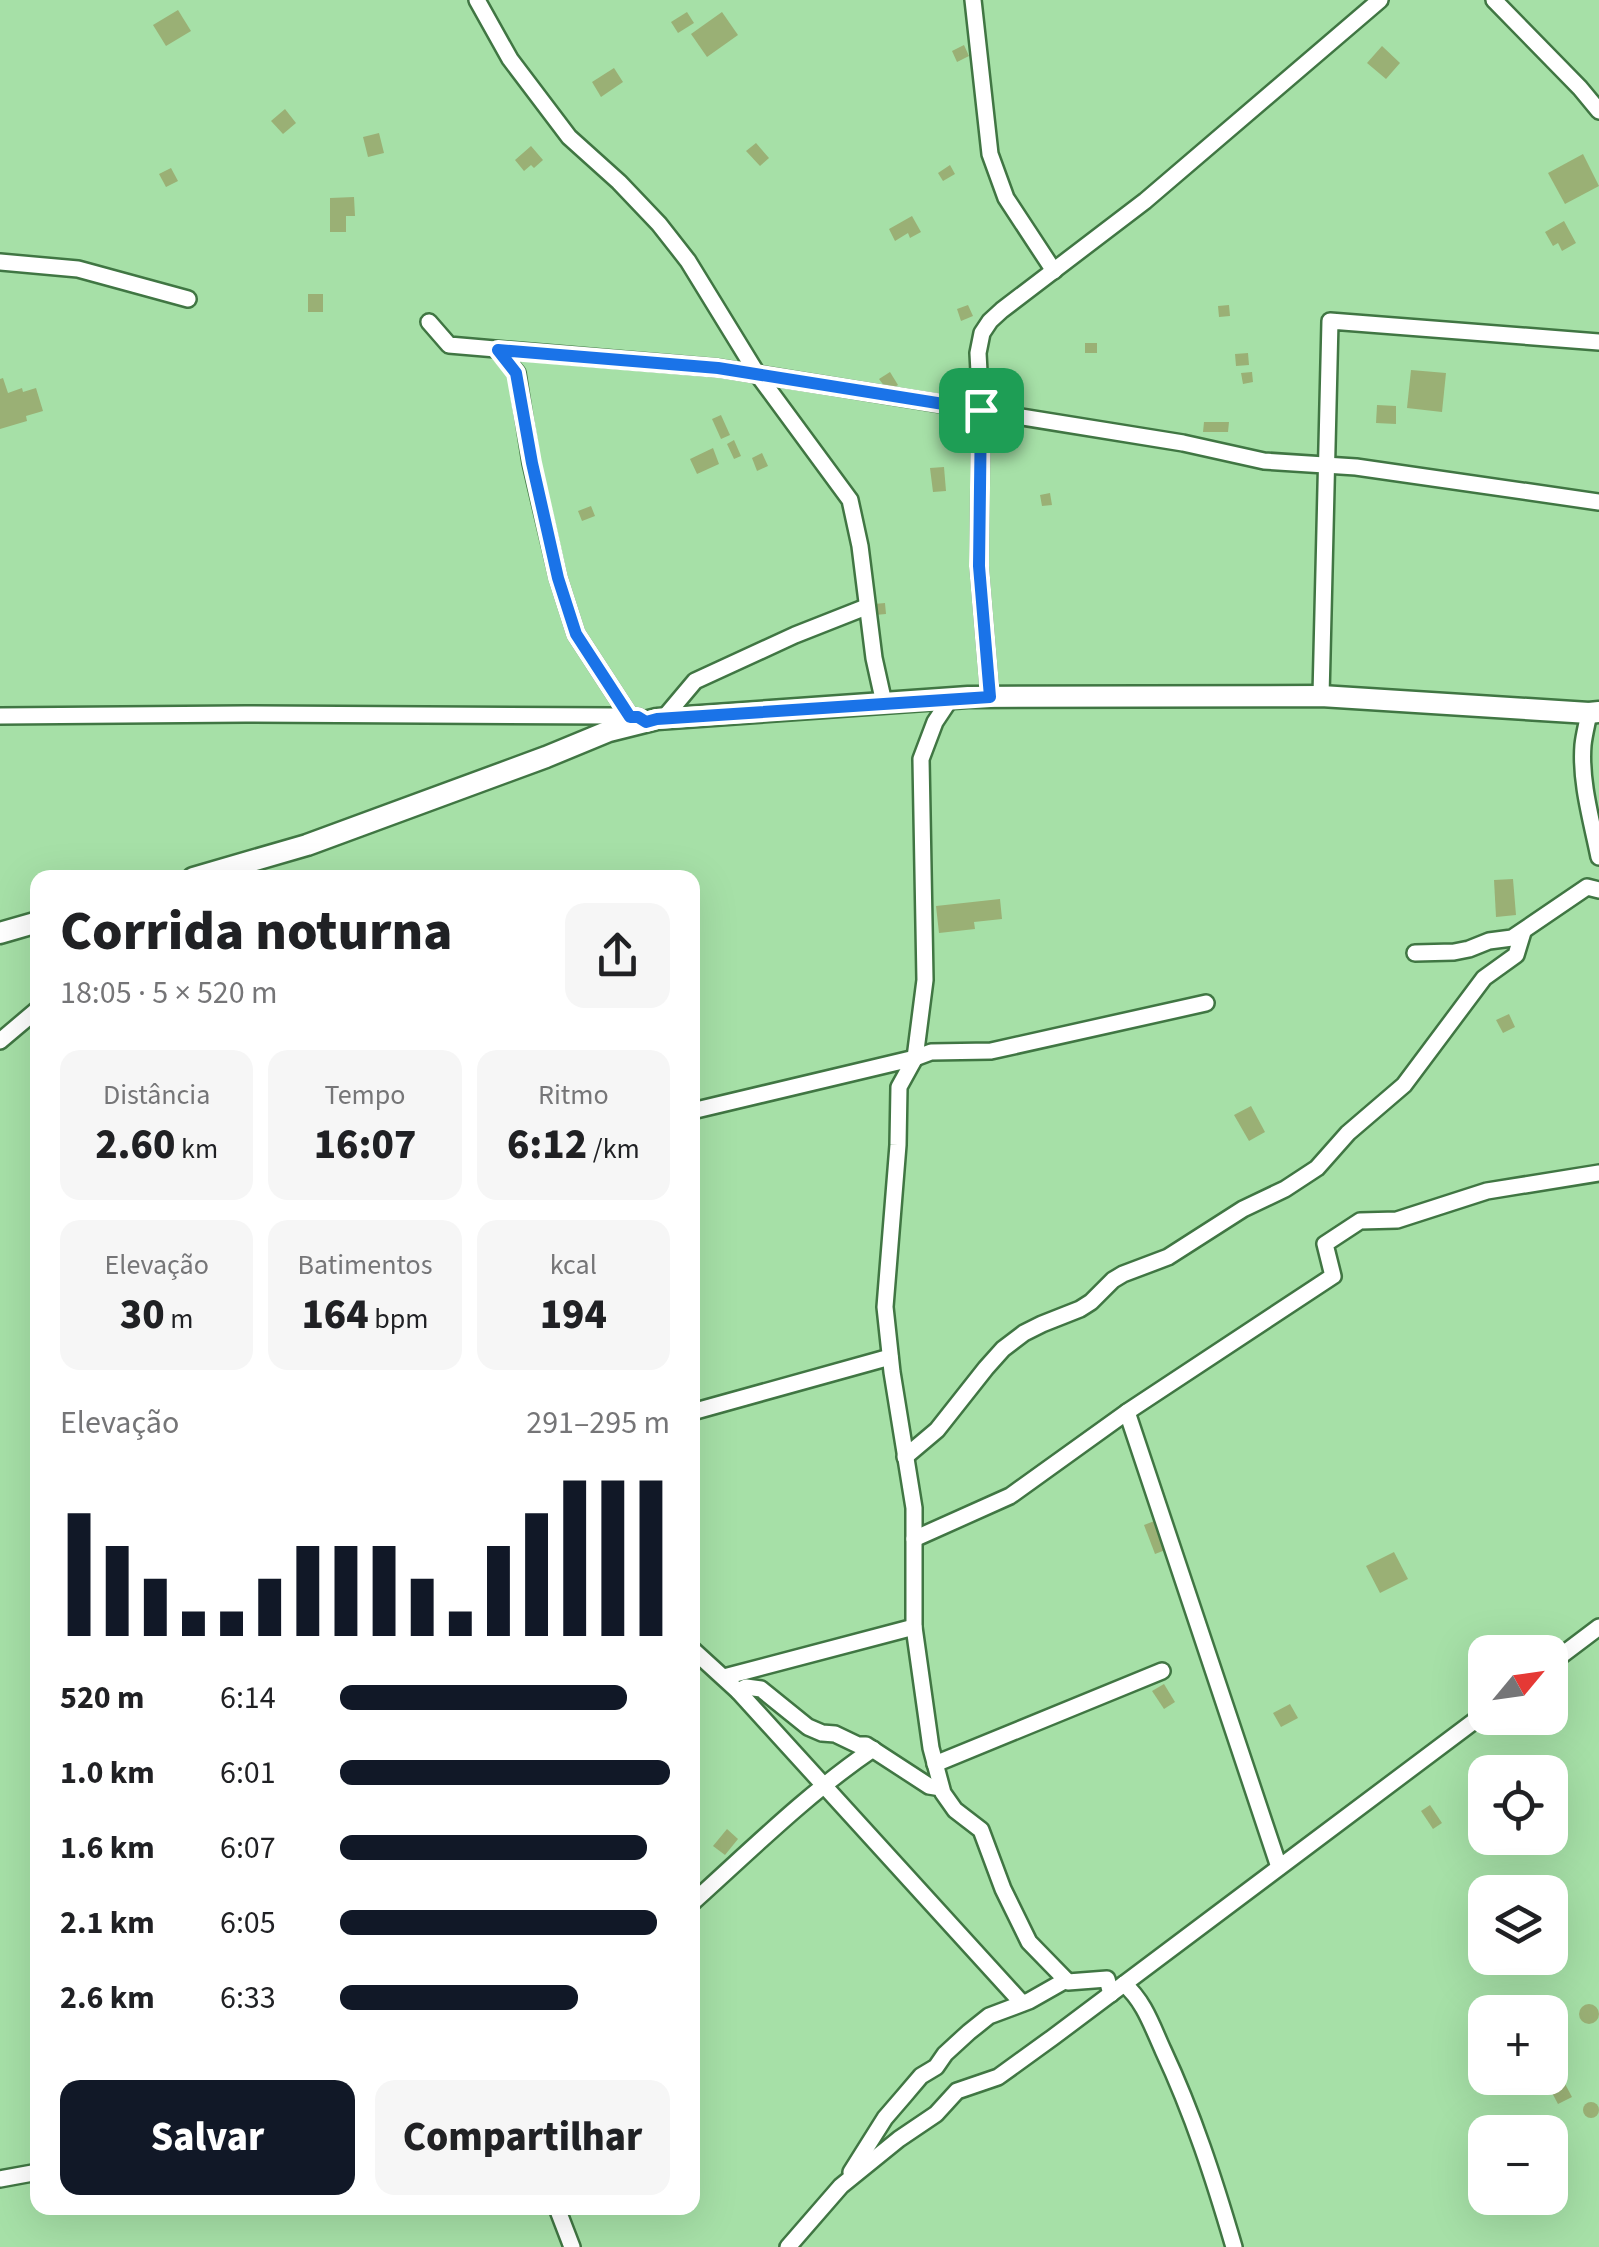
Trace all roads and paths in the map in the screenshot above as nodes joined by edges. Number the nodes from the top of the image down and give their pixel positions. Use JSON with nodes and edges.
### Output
{"nodes":[{"id":1,"x":477,"y":0,"type":"edge"},
{"id":2,"x":972,"y":0,"type":"edge"},
{"id":3,"x":1380,"y":0,"type":"edge"},
{"id":4,"x":1494,"y":0,"type":"edge"},
{"id":5,"x":1599,"y":111,"type":"edge"},
{"id":6,"x":0,"y":262,"type":"edge"},
{"id":7,"x":1054,"y":270,"type":"junction"},
{"id":8,"x":188,"y":299,"type":"dead end"},
{"id":9,"x":429,"y":322,"type":"dead end"},
{"id":10,"x":1599,"y":342,"type":"edge"},
{"id":11,"x":498,"y":350,"type":"junction"},
{"id":12,"x":758,"y":376,"type":"junction"},
{"id":13,"x":981,"y":410,"type":"junction"},
{"id":14,"x":1327,"y":465,"type":"junction"},
{"id":15,"x":1599,"y":502,"type":"edge"},
{"id":16,"x":866,"y":607,"type":"junction"},
{"id":17,"x":1321,"y":696,"type":"junction"},
{"id":18,"x":990,"y":697,"type":"junction"},
{"id":19,"x":951,"y":698,"type":"junction"},
{"id":20,"x":884,"y":703,"type":"junction"},
{"id":21,"x":1594,"y":713,"type":"edge"},
{"id":22,"x":0,"y":716,"type":"edge"},
{"id":23,"x":646,"y":719,"type":"junction"},
{"id":24,"x":1599,"y":857,"type":"edge"},
{"id":25,"x":240,"y":870,"type":"edge"},
{"id":26,"x":1599,"y":890,"type":"edge"},
{"id":27,"x":30,"y":924,"type":"edge"},
{"id":28,"x":0,"y":932,"type":"edge"},
{"id":29,"x":1523,"y":932,"type":"junction"},
{"id":30,"x":1415,"y":953,"type":"dead end"},
{"id":31,"x":1206,"y":1004,"type":"dead end"},
{"id":32,"x":30,"y":1016,"type":"edge"},
{"id":33,"x":0,"y":1042,"type":"edge"},
{"id":34,"x":915,"y":1058,"type":"junction"},
{"id":35,"x":700,"y":1109,"type":"edge"},
{"id":36,"x":1599,"y":1173,"type":"edge"},
{"id":37,"x":890,"y":1356,"type":"junction"},
{"id":38,"x":700,"y":1410,"type":"edge"},
{"id":39,"x":1126,"y":1412,"type":"junction"},
{"id":40,"x":905,"y":1457,"type":"junction"},
{"id":41,"x":914,"y":1539,"type":"junction"},
{"id":42,"x":914,"y":1626,"type":"junction"},
{"id":43,"x":1599,"y":1627,"type":"edge"},
{"id":44,"x":1568,"y":1650,"type":"edge"},
{"id":45,"x":700,"y":1655,"type":"edge"},
{"id":46,"x":1162,"y":1672,"type":"dead end"},
{"id":47,"x":724,"y":1677,"type":"junction"},
{"id":48,"x":738,"y":1692,"type":"junction"},
{"id":49,"x":1468,"y":1725,"type":"edge"},
{"id":50,"x":873,"y":1749,"type":"junction"},
{"id":51,"x":934,"y":1764,"type":"junction"},
{"id":52,"x":823,"y":1785,"type":"junction"},
{"id":53,"x":941,"y":1788,"type":"junction"},
{"id":54,"x":1280,"y":1867,"type":"junction"},
{"id":55,"x":700,"y":1896,"type":"edge"},
{"id":56,"x":1066,"y":1980,"type":"junction"},
{"id":57,"x":1117,"y":1989,"type":"junction"},
{"id":58,"x":1022,"y":2003,"type":"junction"},
{"id":59,"x":30,"y":2173,"type":"edge"},
{"id":60,"x":0,"y":2179,"type":"edge"},
{"id":61,"x":842,"y":2186,"type":"junction"},
{"id":62,"x":559,"y":2215,"type":"edge"},
{"id":63,"x":572,"y":2247,"type":"edge"},
{"id":64,"x":788,"y":2247,"type":"edge"},
{"id":65,"x":1234,"y":2247,"type":"edge"}],
"edges":[{"from":1,"to":12,"type":"street"},
{"from":2,"to":7,"type":"street"},
{"from":3,"to":7,"type":"street"},
{"from":4,"to":5,"type":"street"},
{"from":6,"to":8,"type":"street"},
{"from":7,"to":13,"type":"street"},
{"from":9,"to":11,"type":"street"},
{"from":10,"to":14,"type":"street"},
{"from":11,"to":12,"type":"street"},
{"from":11,"to":23,"type":"street"},
{"from":12,"to":13,"type":"street"},
{"from":12,"to":16,"type":"street"},
{"from":13,"to":14,"type":"street"},
{"from":13,"to":18,"type":"street"},
{"from":14,"to":15,"type":"street"},
{"from":14,"to":17,"type":"street"},
{"from":16,"to":20,"type":"street"},
{"from":16,"to":23,"type":"street"},
{"from":17,"to":18,"type":"street"},
{"from":17,"to":21,"type":"street"},
{"from":18,"to":19,"type":"street"},
{"from":19,"to":20,"type":"street"},
{"from":19,"to":34,"type":"street"},
{"from":20,"to":23,"type":"street"},
{"from":21,"to":24,"type":"street"},
{"from":22,"to":23,"type":"street"},
{"from":23,"to":25,"type":"street"},
{"from":26,"to":29,"type":"street"},
{"from":27,"to":28,"type":"street"},
{"from":29,"to":30,"type":"street"},
{"from":29,"to":40,"type":"street"},
{"from":31,"to":34,"type":"street"},
{"from":32,"to":33,"type":"street"},
{"from":34,"to":35,"type":"street"},
{"from":34,"to":37,"type":"street"},
{"from":36,"to":39,"type":"street"},
{"from":37,"to":38,"type":"street"},
{"from":37,"to":40,"type":"street"},
{"from":39,"to":41,"type":"street"},
{"from":39,"to":54,"type":"street"},
{"from":40,"to":41,"type":"street"},
{"from":41,"to":42,"type":"street"},
{"from":42,"to":47,"type":"street"},
{"from":42,"to":51,"type":"street"},
{"from":43,"to":44,"type":"street"},
{"from":45,"to":47,"type":"street"},
{"from":46,"to":51,"type":"street"},
{"from":47,"to":48,"type":"street"},
{"from":48,"to":50,"type":"street"},
{"from":48,"to":52,"type":"street"},
{"from":49,"to":54,"type":"street"},
{"from":50,"to":52,"type":"street"},
{"from":50,"to":53,"type":"street"},
{"from":51,"to":53,"type":"street"},
{"from":52,"to":55,"type":"street"},
{"from":52,"to":58,"type":"street"},
{"from":53,"to":56,"type":"street"},
{"from":54,"to":57,"type":"street"},
{"from":56,"to":57,"type":"street"},
{"from":56,"to":58,"type":"street"},
{"from":57,"to":61,"type":"street"},
{"from":57,"to":65,"type":"street"},
{"from":58,"to":61,"type":"street"},
{"from":59,"to":60,"type":"street"},
{"from":61,"to":64,"type":"street"},
{"from":62,"to":63,"type":"street"}]}
